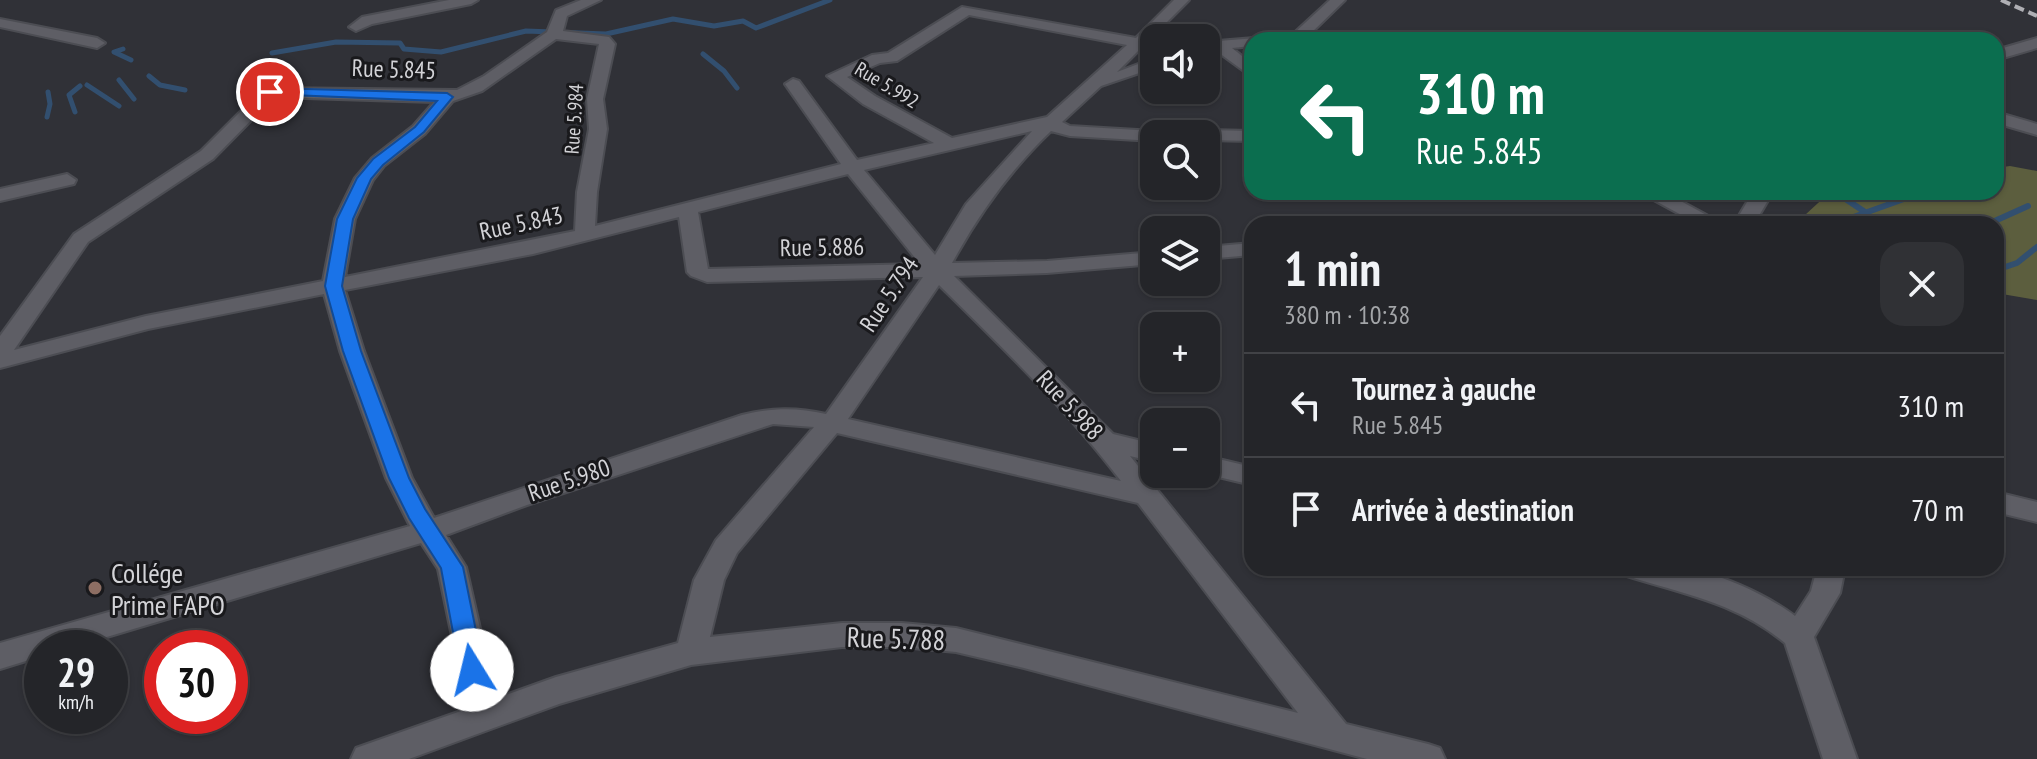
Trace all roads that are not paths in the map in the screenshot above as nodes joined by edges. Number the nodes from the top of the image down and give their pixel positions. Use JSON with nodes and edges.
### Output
{"nodes":[{"id":1,"x":471,"y":0,"type":"edge"},
{"id":2,"x":594,"y":0,"type":"edge"},
{"id":3,"x":1182,"y":0,"type":"edge"},
{"id":4,"x":1338,"y":0,"type":"edge"},
{"id":5,"x":0,"y":23,"type":"edge"},
{"id":6,"x":356,"y":27,"type":"dead end"},
{"id":7,"x":1307,"y":32,"type":"edge"},
{"id":8,"x":554,"y":34,"type":"junction"},
{"id":9,"x":1244,"y":42,"type":"edge"},
{"id":10,"x":97,"y":43,"type":"dead end"},
{"id":11,"x":1139,"y":43,"type":"junction"},
{"id":12,"x":2037,"y":43,"type":"edge"},
{"id":13,"x":1220,"y":45,"type":"edge"},
{"id":14,"x":1220,"y":51,"type":"edge"},
{"id":15,"x":2004,"y":53,"type":"edge"},
{"id":16,"x":1244,"y":67,"type":"edge"},
{"id":17,"x":1140,"y":68,"type":"edge"},
{"id":18,"x":793,"y":84,"type":"dead end"},
{"id":19,"x":1090,"y":88,"type":"junction"},
{"id":20,"x":447,"y":97,"type":"junction"},
{"id":21,"x":2004,"y":120,"type":"edge"},
{"id":22,"x":1051,"y":121,"type":"junction"},
{"id":23,"x":2037,"y":130,"type":"edge"},
{"id":24,"x":1140,"y":135,"type":"edge"},
{"id":25,"x":1220,"y":135,"type":"edge"},
{"id":26,"x":1244,"y":136,"type":"edge"},
{"id":27,"x":951,"y":145,"type":"junction"},
{"id":28,"x":852,"y":167,"type":"junction"},
{"id":29,"x":67,"y":180,"type":"dead end"},
{"id":30,"x":0,"y":195,"type":"edge"},
{"id":31,"x":1665,"y":200,"type":"edge"},
{"id":32,"x":688,"y":209,"type":"junction"},
{"id":33,"x":1697,"y":216,"type":"edge"},
{"id":34,"x":585,"y":235,"type":"junction"},
{"id":35,"x":1244,"y":251,"type":"edge"},
{"id":36,"x":1220,"y":252,"type":"edge"},
{"id":37,"x":1140,"y":259,"type":"edge"},
{"id":38,"x":937,"y":271,"type":"junction"},
{"id":39,"x":333,"y":286,"type":"junction"},
{"id":40,"x":0,"y":353,"type":"edge"},
{"id":41,"x":0,"y":361,"type":"edge"},
{"id":42,"x":832,"y":423,"type":"junction"},
{"id":43,"x":1104,"y":441,"type":"junction"},
{"id":44,"x":1140,"y":450,"type":"edge"},
{"id":45,"x":1220,"y":468,"type":"edge"},
{"id":46,"x":1244,"y":474,"type":"edge"},
{"id":47,"x":1146,"y":495,"type":"junction"},
{"id":48,"x":2004,"y":504,"type":"edge"},
{"id":49,"x":2037,"y":512,"type":"edge"},
{"id":50,"x":428,"y":531,"type":"junction"},
{"id":51,"x":1670,"y":576,"type":"edge"},
{"id":52,"x":1829,"y":576,"type":"edge"},
{"id":53,"x":1798,"y":636,"type":"junction"},
{"id":54,"x":691,"y":652,"type":"junction"},
{"id":55,"x":0,"y":656,"type":"edge"},
{"id":56,"x":478,"y":718,"type":"junction"},
{"id":57,"x":1336,"y":737,"type":"junction"},
{"id":58,"x":368,"y":759,"type":"edge"},
{"id":59,"x":1428,"y":759,"type":"edge"},
{"id":60,"x":1840,"y":759,"type":"edge"}],
"edges":[{"from":1,"to":6,"type":"street"},
{"from":2,"to":8,"type":"street"},
{"from":3,"to":11,"type":"street","name":"Rue 5.794"},
{"from":4,"to":7,"type":"street"},
{"from":5,"to":10,"type":"street"},
{"from":8,"to":20,"type":"street"},
{"from":8,"to":34,"type":"street","name":"Rue 5.984"},
{"from":9,"to":13,"type":"street"},
{"from":11,"to":19,"type":"street","name":"Rue 5.794"},
{"from":11,"to":27,"type":"street","name":"Rue 5.992"},
{"from":12,"to":15,"type":"street"},
{"from":14,"to":16,"type":"street"},
{"from":17,"to":19,"type":"street"},
{"from":18,"to":28,"type":"street","name":"Rue 5.988"},
{"from":19,"to":22,"type":"street","name":"Rue 5.794"},
{"from":20,"to":39,"type":"street","name":"Rue 5.845"},
{"from":20,"to":40,"type":"street","name":"Rue 5.845"},
{"from":21,"to":23,"type":"street"},
{"from":22,"to":24,"type":"street"},
{"from":22,"to":27,"type":"street","name":"Rue 5.843"},
{"from":22,"to":38,"type":"street","name":"Rue 5.794"},
{"from":25,"to":26,"type":"street"},
{"from":27,"to":28,"type":"street","name":"Rue 5.843"},
{"from":28,"to":32,"type":"street","name":"Rue 5.843"},
{"from":28,"to":38,"type":"street","name":"Rue 5.988"},
{"from":29,"to":30,"type":"street"},
{"from":31,"to":33,"type":"street"},
{"from":32,"to":34,"type":"street","name":"Rue 5.843"},
{"from":32,"to":38,"type":"street","name":"Rue 5.886"},
{"from":34,"to":39,"type":"street","name":"Rue 5.843"},
{"from":35,"to":36,"type":"street"},
{"from":37,"to":38,"type":"street","name":"Rue 5.886"},
{"from":38,"to":42,"type":"street","name":"Rue 5.794"},
{"from":38,"to":43,"type":"street","name":"Rue 5.988"},
{"from":39,"to":41,"type":"street","name":"Rue 5.843"},
{"from":39,"to":50,"type":"street","name":"Rue 5.845"},
{"from":42,"to":47,"type":"street","name":"Rue 5.980"},
{"from":42,"to":50,"type":"street","name":"Rue 5.980"},
{"from":42,"to":54,"type":"street","name":"Rue 5.794"},
{"from":43,"to":44,"type":"street"},
{"from":43,"to":47,"type":"street","name":"Rue 5.988"},
{"from":45,"to":46,"type":"street"},
{"from":47,"to":57,"type":"street","name":"Rue 5.988"},
{"from":48,"to":49,"type":"street"},
{"from":50,"to":55,"type":"street","name":"Rue 5.980"},
{"from":50,"to":56,"type":"street","name":"Rue 5.845"},
{"from":51,"to":53,"type":"street"},
{"from":52,"to":53,"type":"street"},
{"from":53,"to":60,"type":"street"},
{"from":54,"to":56,"type":"street","name":"Rue 5.788"},
{"from":54,"to":57,"type":"street","name":"Rue 5.788"},
{"from":56,"to":58,"type":"street","name":"Rue 5.788"},
{"from":57,"to":59,"type":"street","name":"Rue 5.788"}]}
